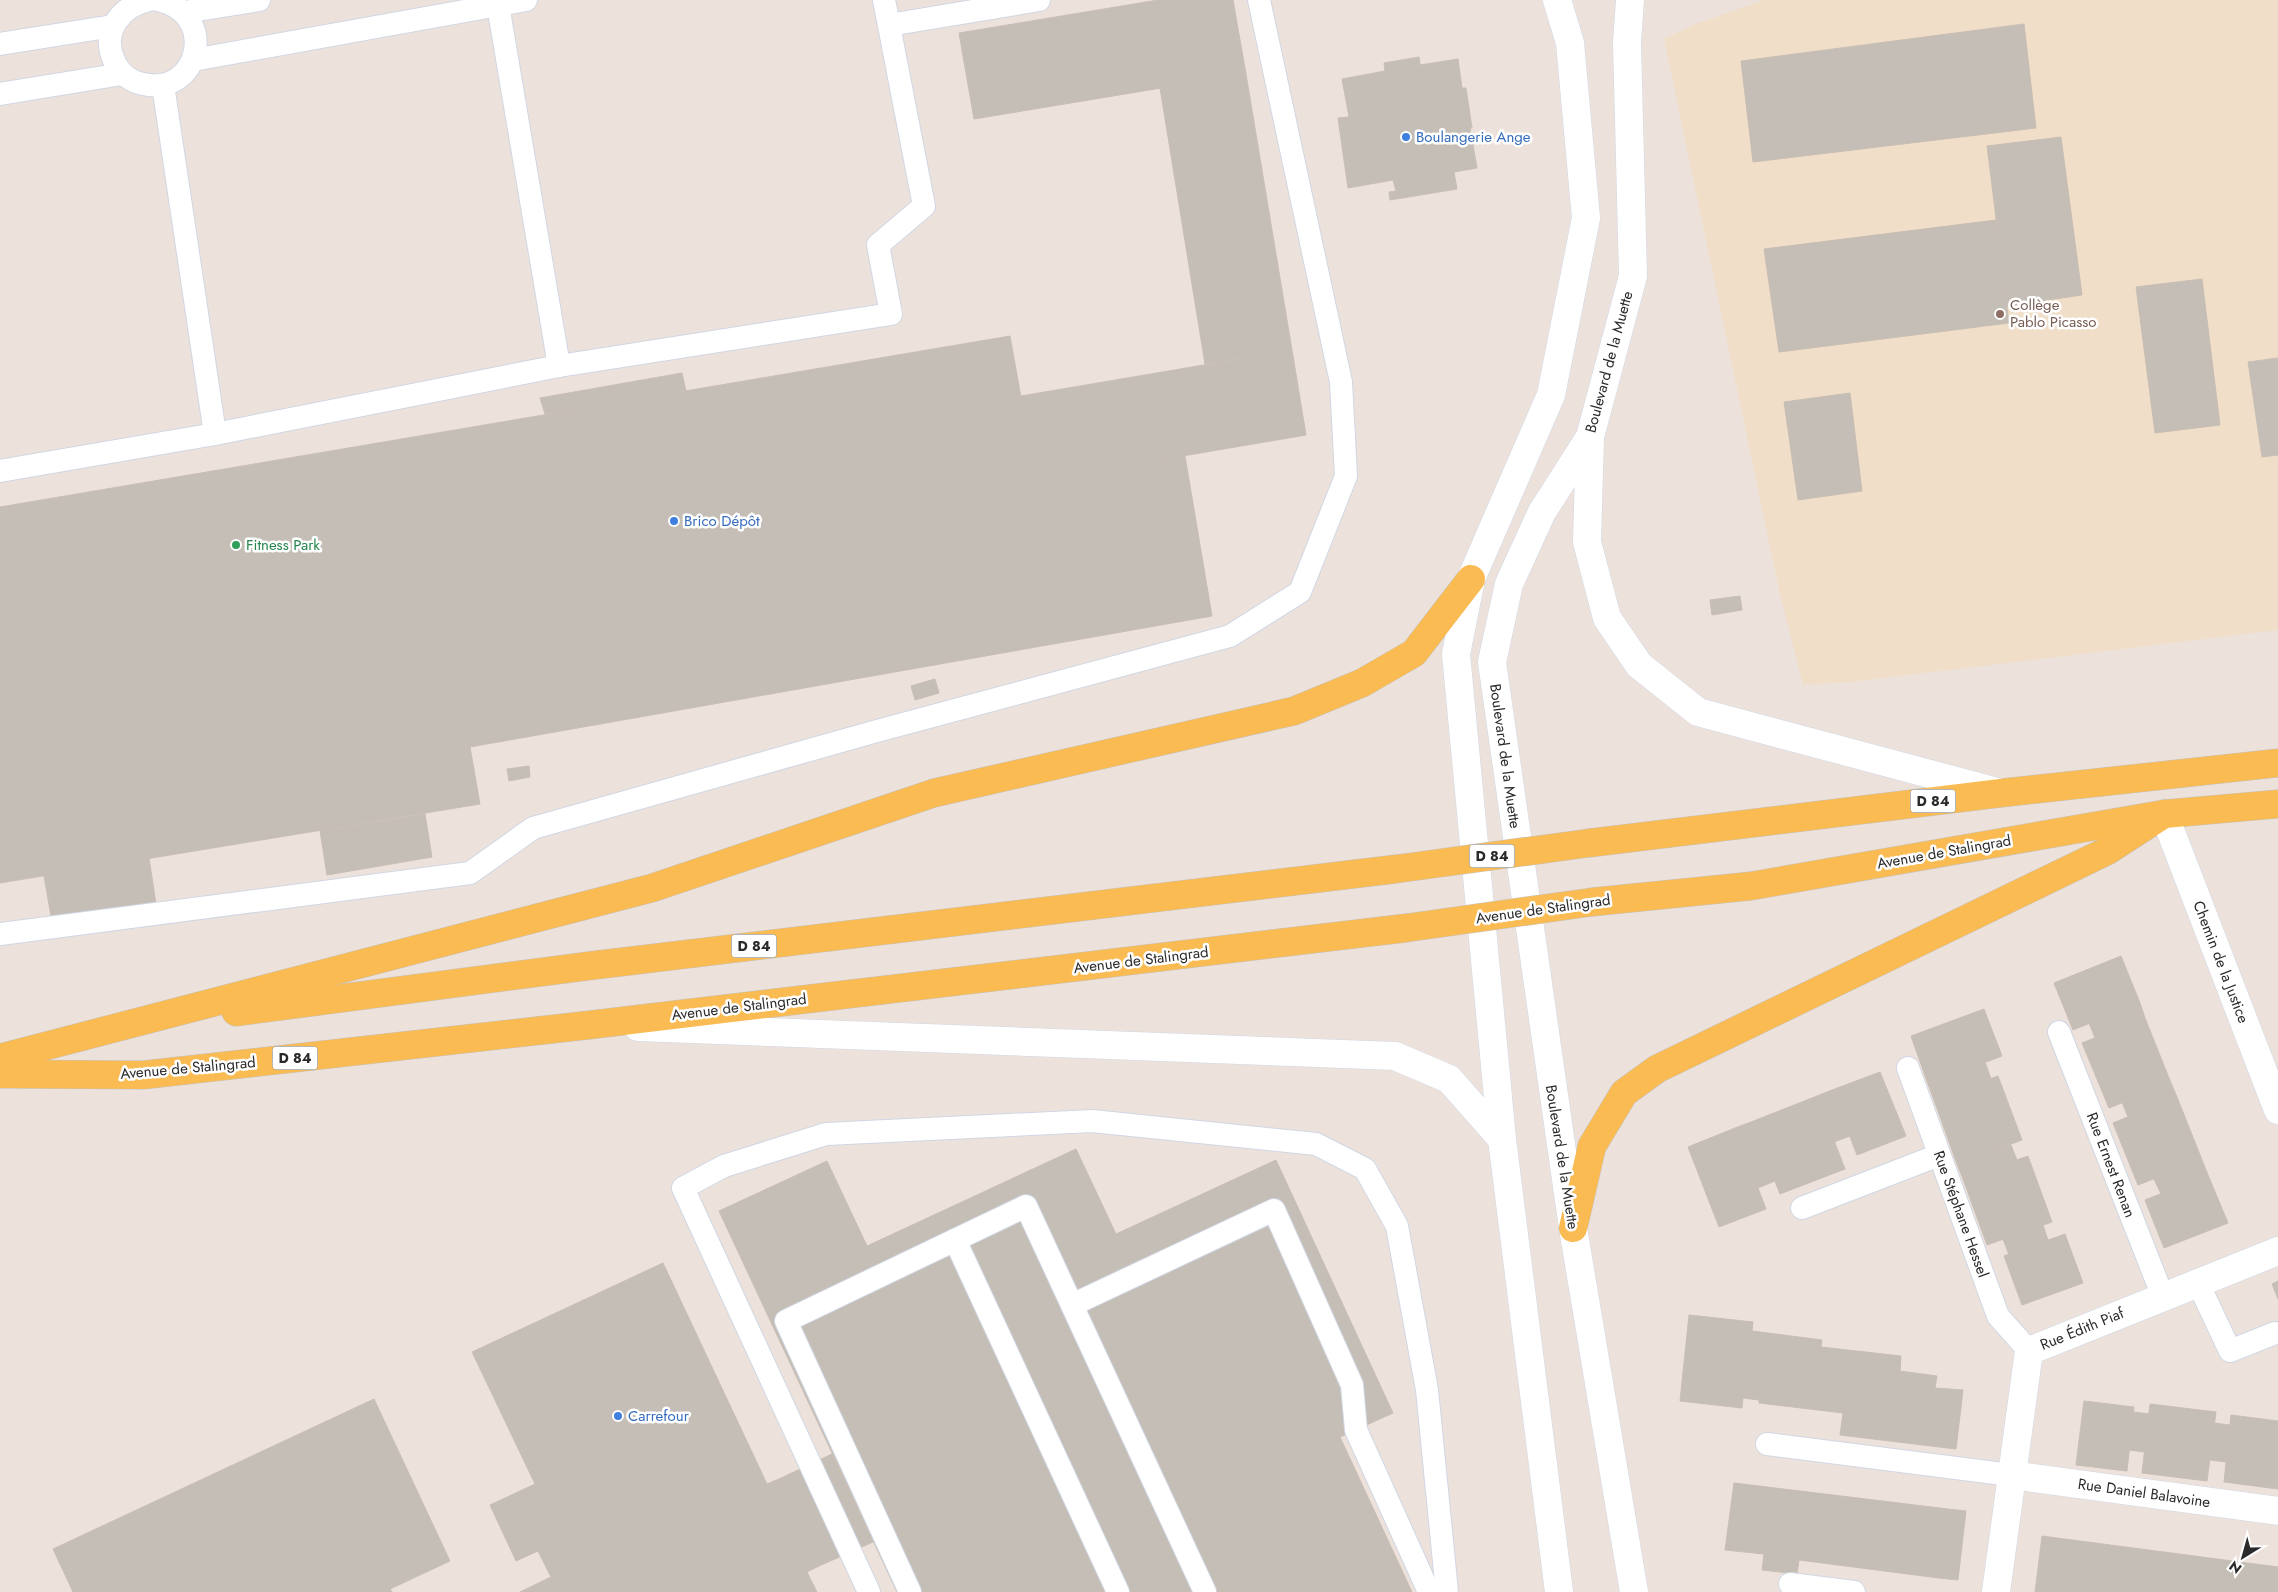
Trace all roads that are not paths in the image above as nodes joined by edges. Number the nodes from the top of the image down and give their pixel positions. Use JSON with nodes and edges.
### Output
{"nodes":[{"id":1,"x":149,"y":0,"type":"edge"},
{"id":2,"x":158,"y":0,"type":"edge"},
{"id":3,"x":259,"y":0,"type":"edge"},
{"id":4,"x":526,"y":0,"type":"edge"},
{"id":5,"x":884,"y":0,"type":"edge"},
{"id":6,"x":1039,"y":0,"type":"edge"},
{"id":7,"x":1259,"y":0,"type":"edge"},
{"id":8,"x":1557,"y":0,"type":"edge"},
{"id":9,"x":1630,"y":0,"type":"edge"},
{"id":10,"x":498,"y":5,"type":"junction"},
{"id":11,"x":184,"y":12,"type":"junction"},
{"id":12,"x":889,"y":25,"type":"junction"},
{"id":13,"x":113,"y":26,"type":"junction"},
{"id":14,"x":0,"y":44,"type":"edge"},
{"id":15,"x":193,"y":60,"type":"junction"},
{"id":16,"x":122,"y":74,"type":"junction"},
{"id":17,"x":163,"y":85,"type":"junction"},
{"id":18,"x":0,"y":94,"type":"edge"},
{"id":19,"x":560,"y":366,"type":"junction"},
{"id":20,"x":215,"y":434,"type":"junction"},
{"id":21,"x":1590,"y":437,"type":"junction"},
{"id":22,"x":0,"y":471,"type":"edge"},
{"id":23,"x":1471,"y":579,"type":"junction"},
{"id":24,"x":2278,"y":763,"type":"edge"},
{"id":25,"x":2000,"y":793,"type":"junction"},
{"id":26,"x":2278,"y":804,"type":"edge"},
{"id":27,"x":2164,"y":814,"type":"junction"},
{"id":28,"x":0,"y":934,"type":"edge"},
{"id":29,"x":589,"y":1025,"type":"junction"},
{"id":30,"x":113,"y":1028,"type":"junction"},
{"id":31,"x":2059,"y":1032,"type":"dead end"},
{"id":32,"x":2266,"y":1045,"type":"edge"},
{"id":33,"x":0,"y":1058,"type":"edge"},
{"id":34,"x":1908,"y":1068,"type":"dead end"},
{"id":35,"x":0,"y":1074,"type":"edge"},
{"id":36,"x":2278,"y":1110,"type":"edge"},
{"id":37,"x":1502,"y":1139,"type":"junction"},
{"id":38,"x":1939,"y":1155,"type":"junction"},
{"id":39,"x":1802,"y":1208,"type":"dead end"},
{"id":40,"x":1573,"y":1228,"type":"junction"},
{"id":41,"x":955,"y":1240,"type":"junction"},
{"id":42,"x":2278,"y":1251,"type":"edge"},
{"id":43,"x":2198,"y":1283,"type":"junction"},
{"id":44,"x":2163,"y":1297,"type":"junction"},
{"id":45,"x":1072,"y":1305,"type":"junction"},
{"id":46,"x":2275,"y":1333,"type":"dead end"},
{"id":47,"x":2028,"y":1351,"type":"junction"},
{"id":48,"x":1767,"y":1444,"type":"dead end"},
{"id":49,"x":2011,"y":1475,"type":"junction"},
{"id":50,"x":2278,"y":1511,"type":"edge"},
{"id":51,"x":1790,"y":1584,"type":"dead end"},
{"id":52,"x":869,"y":1592,"type":"edge"},
{"id":53,"x":910,"y":1592,"type":"edge"},
{"id":54,"x":1118,"y":1592,"type":"edge"},
{"id":55,"x":1205,"y":1592,"type":"edge"},
{"id":56,"x":1430,"y":1592,"type":"edge"},
{"id":57,"x":1447,"y":1592,"type":"edge"},
{"id":58,"x":1559,"y":1592,"type":"edge"},
{"id":59,"x":1634,"y":1592,"type":"edge"},
{"id":60,"x":1854,"y":1592,"type":"edge"},
{"id":61,"x":1996,"y":1592,"type":"edge"}],
"edges":[{"from":1,"to":13,"type":"lane"},
{"from":2,"to":11,"type":"lane"},
{"from":3,"to":11,"type":"lane"},
{"from":4,"to":10,"type":"lane"},
{"from":5,"to":12,"type":"lane"},
{"from":6,"to":12,"type":"lane"},
{"from":7,"to":28,"type":"lane"},
{"from":8,"to":23,"type":"main road"},
{"from":9,"to":21,"type":"main road","name":"Boulevard de la Muette"},
{"from":10,"to":15,"type":"lane"},
{"from":10,"to":19,"type":"lane"},
{"from":11,"to":15,"type":"lane"},
{"from":12,"to":19,"type":"lane"},
{"from":13,"to":14,"type":"lane"},
{"from":13,"to":16,"type":"lane"},
{"from":15,"to":17,"type":"lane"},
{"from":16,"to":17,"type":"lane"},
{"from":16,"to":18,"type":"lane"},
{"from":17,"to":20,"type":"lane"},
{"from":19,"to":20,"type":"lane"},
{"from":20,"to":22,"type":"lane"},
{"from":21,"to":25,"type":"main road"},
{"from":21,"to":40,"type":"main road","name":"Boulevard de la Muette"},
{"from":23,"to":30,"type":"main road"},
{"from":23,"to":37,"type":"main road"},
{"from":24,"to":25,"type":"main road","number":"D 84"},
{"from":25,"to":30,"type":"main road","number":"D 84","bridge":true},
{"from":26,"to":27,"type":"main road","name":"Avenue de Stalingrad","number":"D 84"},
{"from":27,"to":29,"type":"main road","name":"Avenue de Stalingrad","number":"D 84","bridge":true},
{"from":27,"to":32,"type":"main road","name":"Chemin de la Justice"},
{"from":27,"to":40,"type":"main road"},
{"from":29,"to":35,"type":"main road","name":"Avenue de Stalingrad","number":"D 84"},
{"from":29,"to":37,"type":"main road"},
{"from":30,"to":33,"type":"main road","number":"D 84"},
{"from":31,"to":44,"type":"lane","name":"Rue Ernest Renan"},
{"from":32,"to":36,"type":"main road","name":"Chemin de la Justice"},
{"from":34,"to":38,"type":"lane","name":"Rue Stéphane Hessel"},
{"from":37,"to":58,"type":"main road"},
{"from":38,"to":39,"type":"lane"},
{"from":38,"to":47,"type":"lane","name":"Rue Stéphane Hessel"},
{"from":40,"to":59,"type":"main road","name":"Boulevard de la Muette"},
{"from":41,"to":45,"type":"lane"},
{"from":41,"to":53,"type":"lane"},
{"from":41,"to":54,"type":"lane"},
{"from":42,"to":43,"type":"main road","name":"Rue Édith Piaf"},
{"from":43,"to":44,"type":"main road","name":"Rue Édith Piaf"},
{"from":43,"to":46,"type":"lane"},
{"from":44,"to":47,"type":"main road","name":"Rue Édith Piaf"},
{"from":45,"to":55,"type":"lane"},
{"from":45,"to":56,"type":"lane"},
{"from":47,"to":49,"type":"main road","name":"Rue Édith Piaf"},
{"from":48,"to":49,"type":"lane"},
{"from":49,"to":50,"type":"main road","name":"Rue Daniel Balavoine"},
{"from":49,"to":61,"type":"main road","name":"Rue Édith Piaf"},
{"from":51,"to":60,"type":"lane"},
{"from":52,"to":57,"type":"lane"}]}
